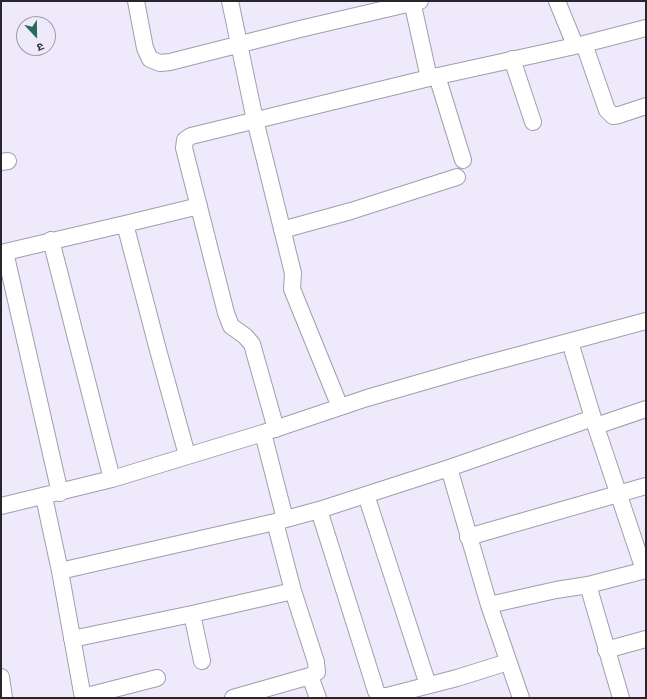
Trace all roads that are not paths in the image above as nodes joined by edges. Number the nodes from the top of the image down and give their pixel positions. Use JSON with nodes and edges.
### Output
{"nodes":[{"id":1,"x":136,"y":1,"type":"edge"},
{"id":2,"x":230,"y":1,"type":"edge"},
{"id":3,"x":557,"y":1,"type":"edge"},
{"id":4,"x":415,"y":2,"type":"edge"},
{"id":5,"x":646,"y":28,"type":"edge"},
{"id":6,"x":238,"y":44,"type":"junction"},
{"id":7,"x":580,"y":44,"type":"junction"},
{"id":8,"x":512,"y":60,"type":"junction"},
{"id":9,"x":433,"y":77,"type":"junction"},
{"id":10,"x":646,"y":106,"type":"edge"},
{"id":11,"x":254,"y":120,"type":"junction"},
{"id":12,"x":533,"y":122,"type":"dead end"},
{"id":13,"x":463,"y":160,"type":"dead end"},
{"id":14,"x":457,"y":177,"type":"dead end"},
{"id":15,"x":199,"y":206,"type":"junction"},
{"id":16,"x":125,"y":224,"type":"junction"},
{"id":17,"x":282,"y":230,"type":"junction"},
{"id":18,"x":51,"y":240,"type":"junction"},
{"id":19,"x":3,"y":253,"type":"edge"},
{"id":20,"x":646,"y":321,"type":"edge"},
{"id":21,"x":570,"y":342,"type":"junction"},
{"id":22,"x":340,"y":407,"type":"junction"},
{"id":23,"x":646,"y":409,"type":"edge"},
{"id":24,"x":594,"y":422,"type":"junction"},
{"id":25,"x":269,"y":431,"type":"junction"},
{"id":26,"x":187,"y":455,"type":"junction"},
{"id":27,"x":449,"y":468,"type":"junction"},
{"id":28,"x":112,"y":479,"type":"junction"},
{"id":29,"x":646,"y":486,"type":"edge"},
{"id":30,"x":60,"y":493,"type":"junction"},
{"id":31,"x":619,"y":493,"type":"junction"},
{"id":32,"x":366,"y":496,"type":"junction"},
{"id":33,"x":44,"y":497,"type":"junction"},
{"id":34,"x":1,"y":506,"type":"edge"},
{"id":35,"x":319,"y":510,"type":"junction"},
{"id":36,"x":280,"y":520,"type":"junction"},
{"id":37,"x":468,"y":537,"type":"junction"},
{"id":38,"x":645,"y":570,"type":"edge"},
{"id":39,"x":60,"y":571,"type":"junction"},
{"id":40,"x":588,"y":586,"type":"junction"},
{"id":41,"x":293,"y":590,"type":"junction"},
{"id":42,"x":489,"y":605,"type":"junction"},
{"id":43,"x":192,"y":614,"type":"junction"},
{"id":44,"x":72,"y":638,"type":"junction"},
{"id":45,"x":646,"y":639,"type":"edge"},
{"id":46,"x":606,"y":650,"type":"junction"},
{"id":47,"x":202,"y":661,"type":"dead end"},
{"id":48,"x":508,"y":662,"type":"junction"},
{"id":49,"x":310,"y":676,"type":"junction"},
{"id":50,"x":1,"y":677,"type":"edge"},
{"id":51,"x":157,"y":678,"type":"dead end"},
{"id":52,"x":428,"y":685,"type":"junction"},
{"id":53,"x":83,"y":697,"type":"edge"},
{"id":54,"x":239,"y":697,"type":"edge"},
{"id":55,"x":4,"y":698,"type":"edge"},
{"id":56,"x":318,"y":698,"type":"edge"},
{"id":57,"x":521,"y":698,"type":"edge"},
{"id":58,"x":621,"y":698,"type":"edge"}],
"edges":[{"from":1,"to":6,"type":"street"},
{"from":2,"to":6,"type":"street"},
{"from":3,"to":7,"type":"street"},
{"from":4,"to":6,"type":"street"},
{"from":4,"to":9,"type":"street"},
{"from":5,"to":7,"type":"street"},
{"from":6,"to":11,"type":"street"},
{"from":7,"to":8,"type":"street"},
{"from":7,"to":10,"type":"street"},
{"from":8,"to":9,"type":"street"},
{"from":8,"to":12,"type":"street"},
{"from":9,"to":11,"type":"street"},
{"from":9,"to":13,"type":"street"},
{"from":11,"to":15,"type":"street"},
{"from":11,"to":17,"type":"street"},
{"from":14,"to":17,"type":"street"},
{"from":15,"to":16,"type":"street"},
{"from":15,"to":25,"type":"street"},
{"from":16,"to":18,"type":"street"},
{"from":16,"to":26,"type":"street"},
{"from":17,"to":22,"type":"street"},
{"from":18,"to":19,"type":"street"},
{"from":18,"to":28,"type":"street"},
{"from":19,"to":30,"type":"street"},
{"from":20,"to":21,"type":"street"},
{"from":21,"to":22,"type":"street"},
{"from":21,"to":24,"type":"street"},
{"from":22,"to":25,"type":"street"},
{"from":23,"to":24,"type":"street"},
{"from":24,"to":27,"type":"street"},
{"from":24,"to":31,"type":"street"},
{"from":25,"to":26,"type":"street"},
{"from":25,"to":36,"type":"street"},
{"from":26,"to":28,"type":"street"},
{"from":27,"to":32,"type":"street"},
{"from":27,"to":37,"type":"street"},
{"from":28,"to":30,"type":"street"},
{"from":29,"to":31,"type":"street"},
{"from":30,"to":33,"type":"street"},
{"from":31,"to":37,"type":"street"},
{"from":31,"to":38,"type":"street"},
{"from":32,"to":35,"type":"street"},
{"from":32,"to":52,"type":"street"},
{"from":33,"to":34,"type":"street"},
{"from":33,"to":39,"type":"street"},
{"from":35,"to":36,"type":"street"},
{"from":35,"to":52,"type":"street"},
{"from":36,"to":39,"type":"street"},
{"from":36,"to":41,"type":"street"},
{"from":37,"to":42,"type":"street"},
{"from":38,"to":40,"type":"street"},
{"from":39,"to":44,"type":"street"},
{"from":40,"to":42,"type":"street"},
{"from":40,"to":46,"type":"street"},
{"from":41,"to":43,"type":"street"},
{"from":41,"to":49,"type":"street"},
{"from":42,"to":48,"type":"street"},
{"from":43,"to":44,"type":"street"},
{"from":43,"to":47,"type":"street"},
{"from":44,"to":53,"type":"street"},
{"from":45,"to":46,"type":"street"},
{"from":46,"to":58,"type":"street"},
{"from":48,"to":52,"type":"street"},
{"from":48,"to":57,"type":"street"},
{"from":49,"to":54,"type":"street"},
{"from":49,"to":56,"type":"street"},
{"from":50,"to":55,"type":"street"},
{"from":51,"to":53,"type":"street"}]}
